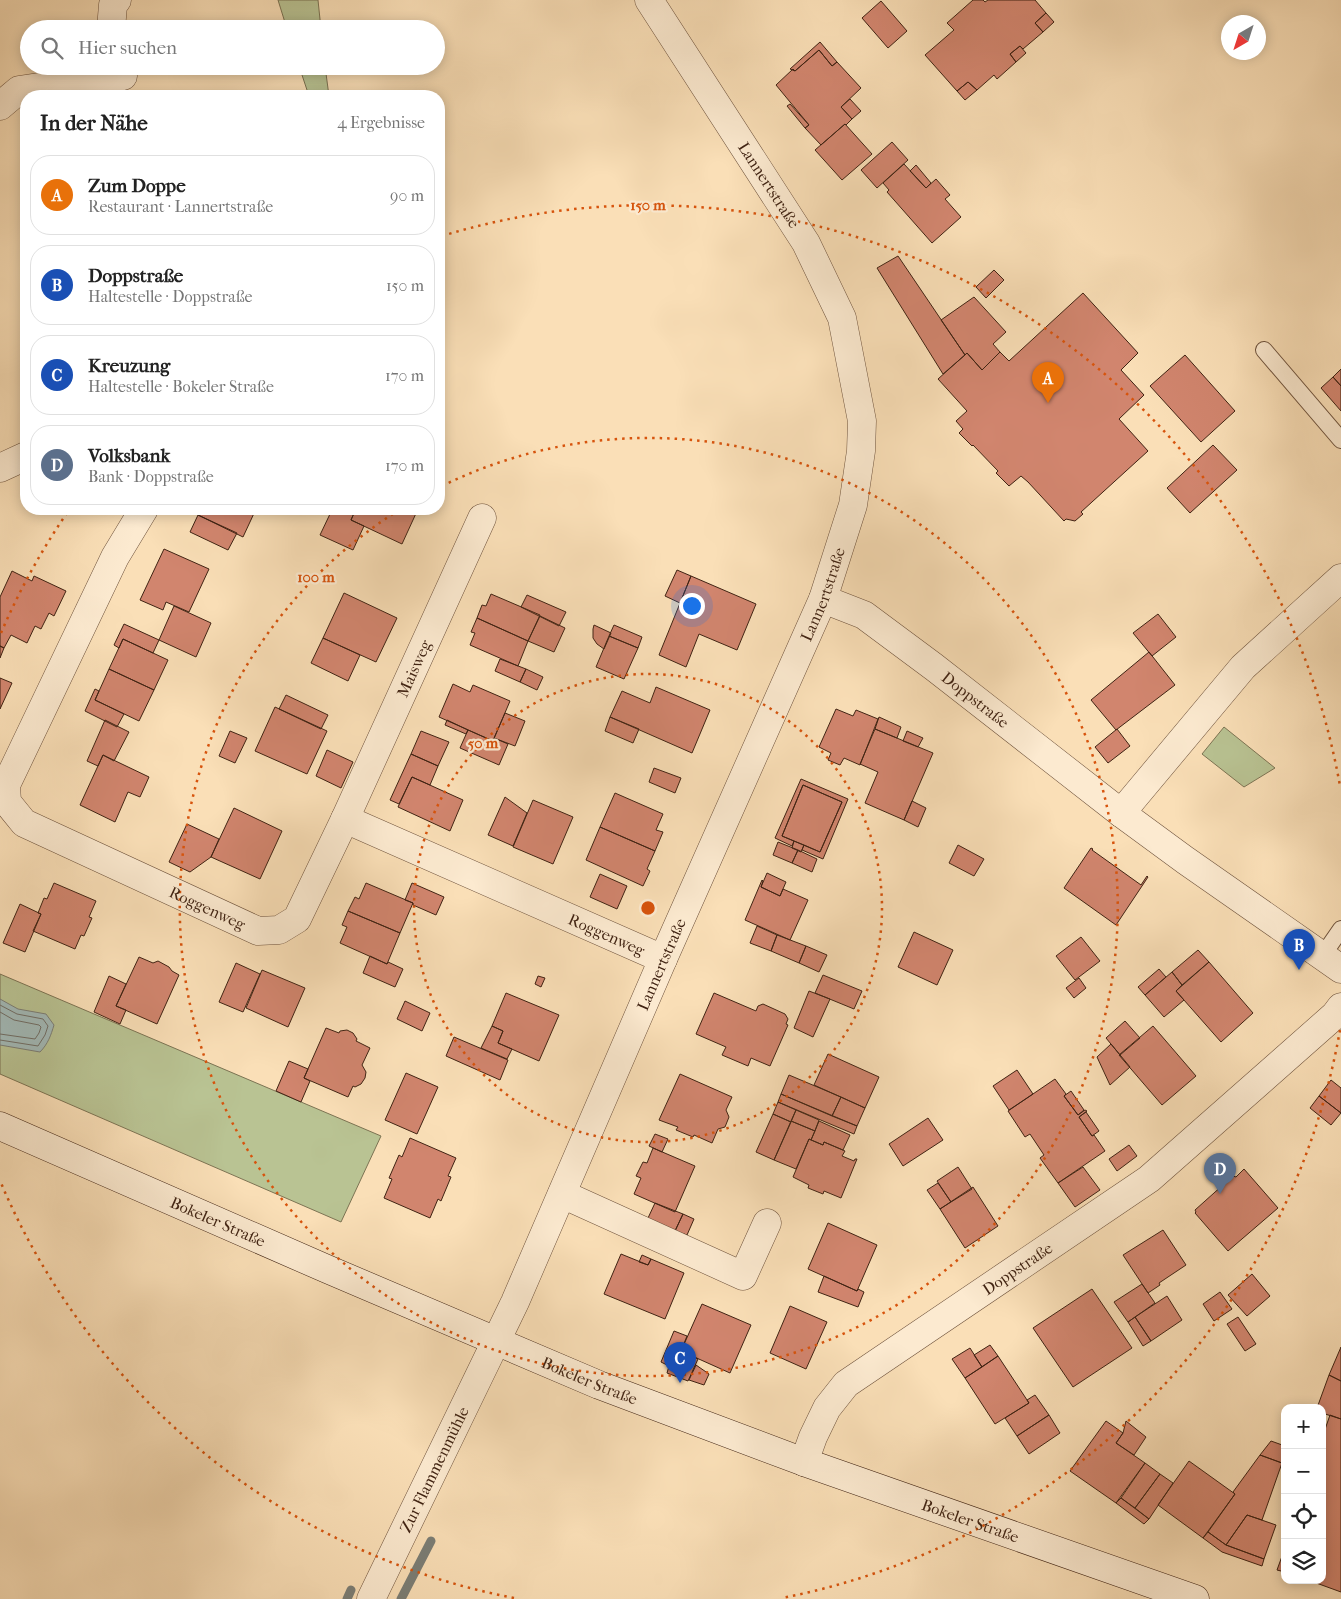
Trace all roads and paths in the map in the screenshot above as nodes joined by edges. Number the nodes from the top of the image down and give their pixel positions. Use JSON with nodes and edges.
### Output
{"nodes":[{"id":1,"x":117,"y":0,"type":"edge"},
{"id":2,"x":649,"y":0,"type":"edge"},
{"id":3,"x":112,"y":20,"type":"edge"},
{"id":4,"x":124,"y":80,"type":"edge"},
{"id":5,"x":0,"y":106,"type":"edge"},
{"id":6,"x":1264,"y":350,"type":"dead end"},
{"id":7,"x":1341,"y":440,"type":"edge"},
{"id":8,"x":20,"y":459,"type":"edge"},
{"id":9,"x":0,"y":468,"type":"edge"},
{"id":10,"x":140,"y":515,"type":"edge"},
{"id":11,"x":482,"y":518,"type":"dead end"},
{"id":12,"x":1341,"y":578,"type":"edge"},
{"id":13,"x":823,"y":599,"type":"junction"},
{"id":14,"x":1121,"y":813,"type":"junction"},
{"id":15,"x":345,"y":819,"type":"junction"},
{"id":16,"x":1341,"y":929,"type":"edge"},
{"id":17,"x":663,"y":959,"type":"junction"},
{"id":18,"x":1332,"y":962,"type":"edge"},
{"id":19,"x":1341,"y":1007,"type":"edge"},
{"id":20,"x":0,"y":1126,"type":"edge"},
{"id":21,"x":562,"y":1194,"type":"junction"},
{"id":22,"x":767,"y":1223,"type":"dead end"},
{"id":23,"x":496,"y":1341,"type":"junction"},
{"id":24,"x":804,"y":1462,"type":"junction"},
{"id":25,"x":372,"y":1599,"type":"edge"},
{"id":26,"x":1195,"y":1599,"type":"edge"}],
"edges":[{"from":1,"to":3,"type":"street"},
{"from":2,"to":13,"type":"street","name":"Lannertstraße"},
{"from":4,"to":5,"type":"street"},
{"from":6,"to":7,"type":"lane"},
{"from":8,"to":9,"type":"street"},
{"from":10,"to":15,"type":"street","name":"Roggenweg"},
{"from":11,"to":15,"type":"street","name":"Maisweg"},
{"from":12,"to":14,"type":"street"},
{"from":13,"to":14,"type":"street","name":"Doppstraße"},
{"from":13,"to":17,"type":"street","name":"Lannertstraße"},
{"from":14,"to":18,"type":"street","name":"Doppstraße"},
{"from":15,"to":17,"type":"street","name":"Roggenweg"},
{"from":16,"to":18,"type":"lane"},
{"from":17,"to":21,"type":"street","name":"Lannertstraße"},
{"from":19,"to":24,"type":"street","name":"Doppstraße"},
{"from":20,"to":23,"type":"street","name":"Bokeler Straße"},
{"from":21,"to":22,"type":"street"},
{"from":21,"to":23,"type":"street","name":"Lannertstraße"},
{"from":23,"to":24,"type":"street","name":"Bokeler Straße"},
{"from":23,"to":25,"type":"street","name":"Zur Flammenmühle"},
{"from":24,"to":26,"type":"street","name":"Bokeler Straße"}]}
